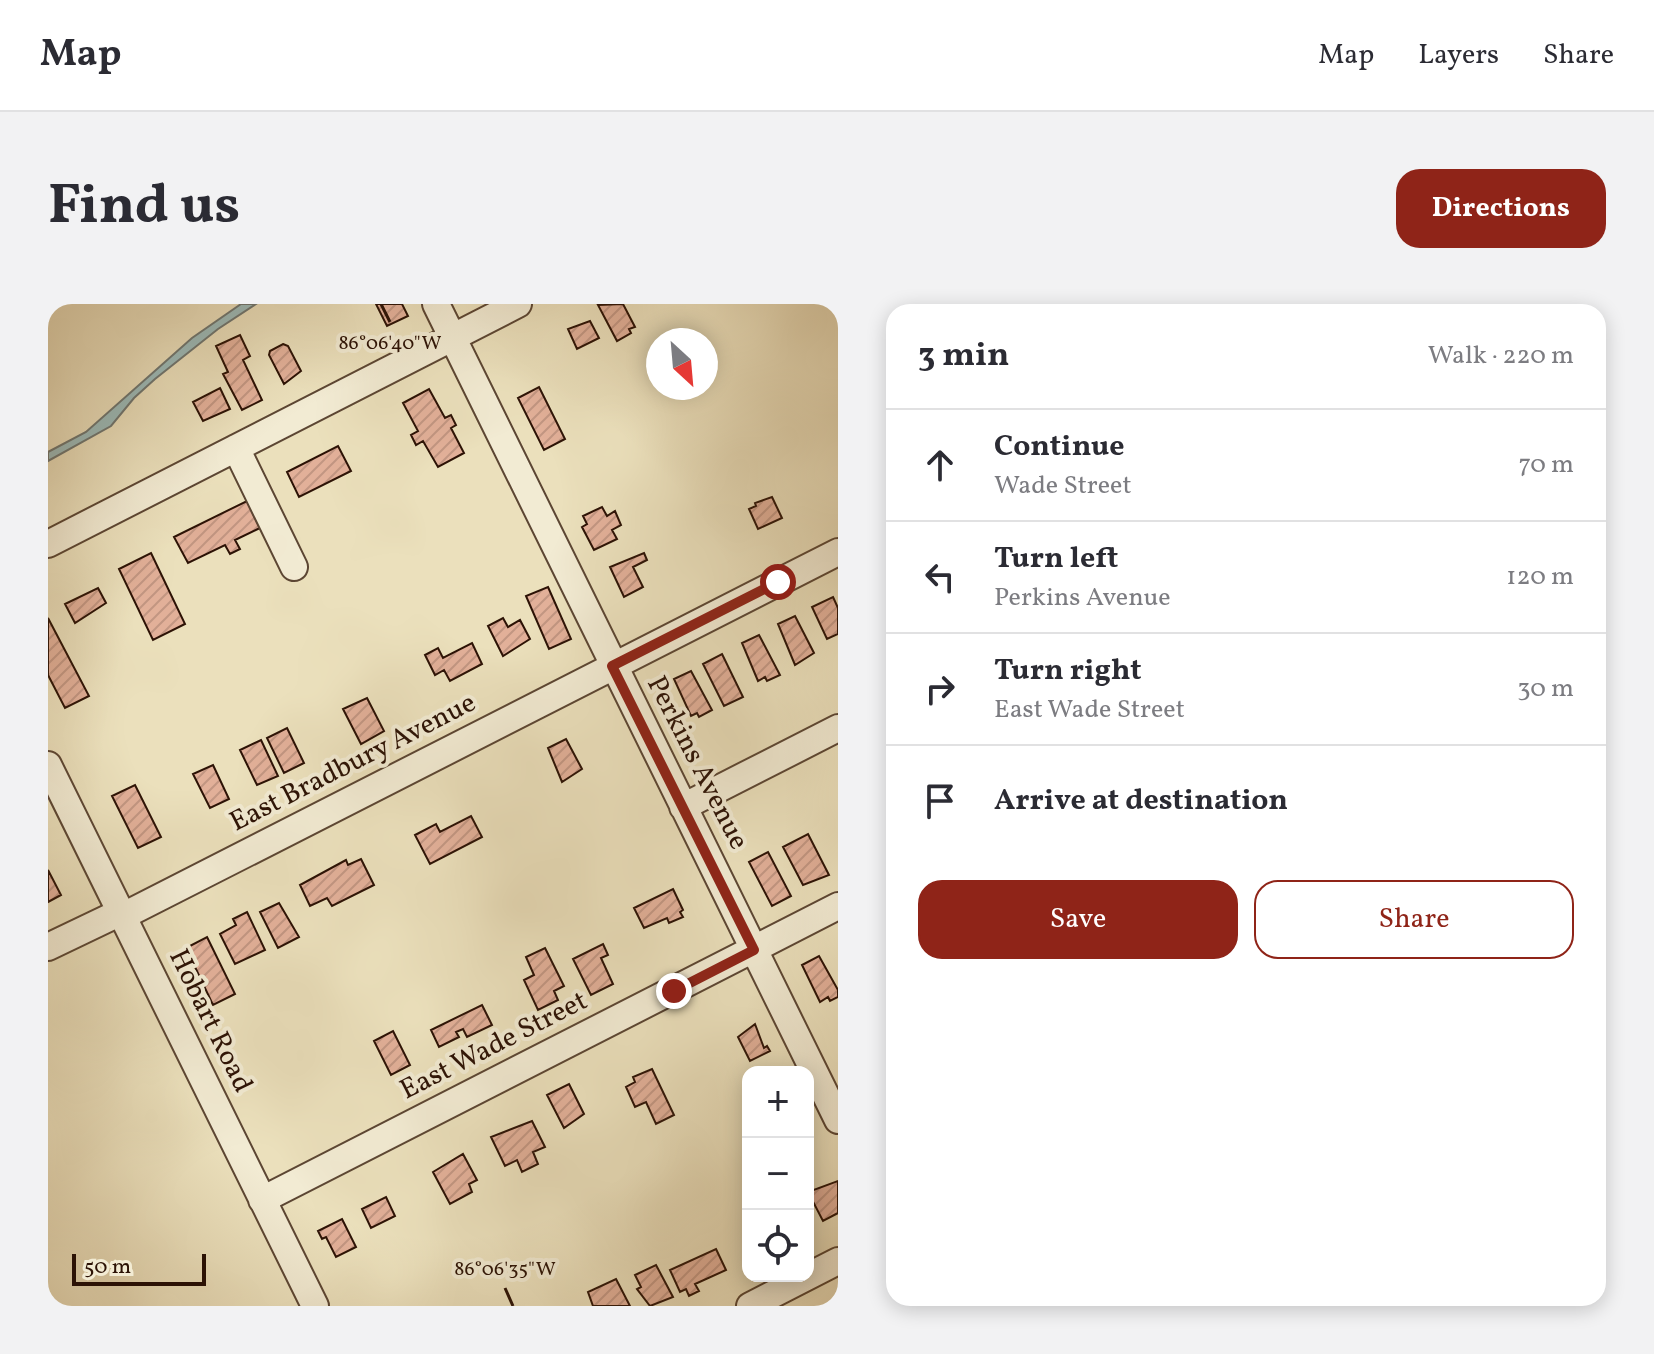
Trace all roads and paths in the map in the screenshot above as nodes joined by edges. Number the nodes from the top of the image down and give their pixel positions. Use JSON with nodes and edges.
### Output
{"nodes":[{"id":1,"x":436,"y":304,"type":"edge"},
{"id":2,"x":518,"y":304,"type":"edge"},
{"id":3,"x":452,"y":338,"type":"junction"},
{"id":4,"x":236,"y":448,"type":"junction"},
{"id":5,"x":48,"y":544,"type":"edge"},
{"id":6,"x":838,"y":552,"type":"edge"},
{"id":7,"x":294,"y":567,"type":"dead end"},
{"id":8,"x":612,"y":666,"type":"junction"},
{"id":9,"x":838,"y":728,"type":"edge"},
{"id":10,"x":48,"y":765,"type":"edge"},
{"id":11,"x":683,"y":807,"type":"junction"},
{"id":12,"x":838,"y":906,"type":"edge"},
{"id":13,"x":122,"y":914,"type":"junction"},
{"id":14,"x":48,"y":947,"type":"edge"},
{"id":15,"x":754,"y":950,"type":"junction"},
{"id":16,"x":831,"y":1088,"type":"edge"},
{"id":17,"x":838,"y":1120,"type":"edge"},
{"id":18,"x":262,"y":1200,"type":"junction"},
{"id":19,"x":838,"y":1261,"type":"edge"},
{"id":20,"x":315,"y":1306,"type":"edge"},
{"id":21,"x":750,"y":1306,"type":"edge"}],
"edges":[{"from":1,"to":3,"type":"street","name":"Perkins Avenue"},
{"from":2,"to":3,"type":"street"},
{"from":3,"to":4,"type":"street"},
{"from":3,"to":8,"type":"street","name":"Perkins Avenue"},
{"from":4,"to":5,"type":"street"},
{"from":4,"to":7,"type":"street"},
{"from":6,"to":8,"type":"street","name":"East Bradbury Avenue"},
{"from":8,"to":11,"type":"street","name":"Perkins Avenue"},
{"from":8,"to":13,"type":"street","name":"East Bradbury Avenue"},
{"from":9,"to":11,"type":"street"},
{"from":10,"to":13,"type":"street","name":"Hobart Road"},
{"from":11,"to":15,"type":"street","name":"Perkins Avenue"},
{"from":12,"to":15,"type":"street","name":"East Wade Street"},
{"from":13,"to":14,"type":"street","name":"East Bradbury Avenue"},
{"from":13,"to":18,"type":"street","name":"Hobart Road"},
{"from":15,"to":16,"type":"street","name":"Perkins Avenue"},
{"from":15,"to":18,"type":"street","name":"East Wade Street"},
{"from":16,"to":17,"type":"street","name":"Perkins Avenue"},
{"from":18,"to":20,"type":"street","name":"Hobart Road"},
{"from":19,"to":21,"type":"street"}]}
